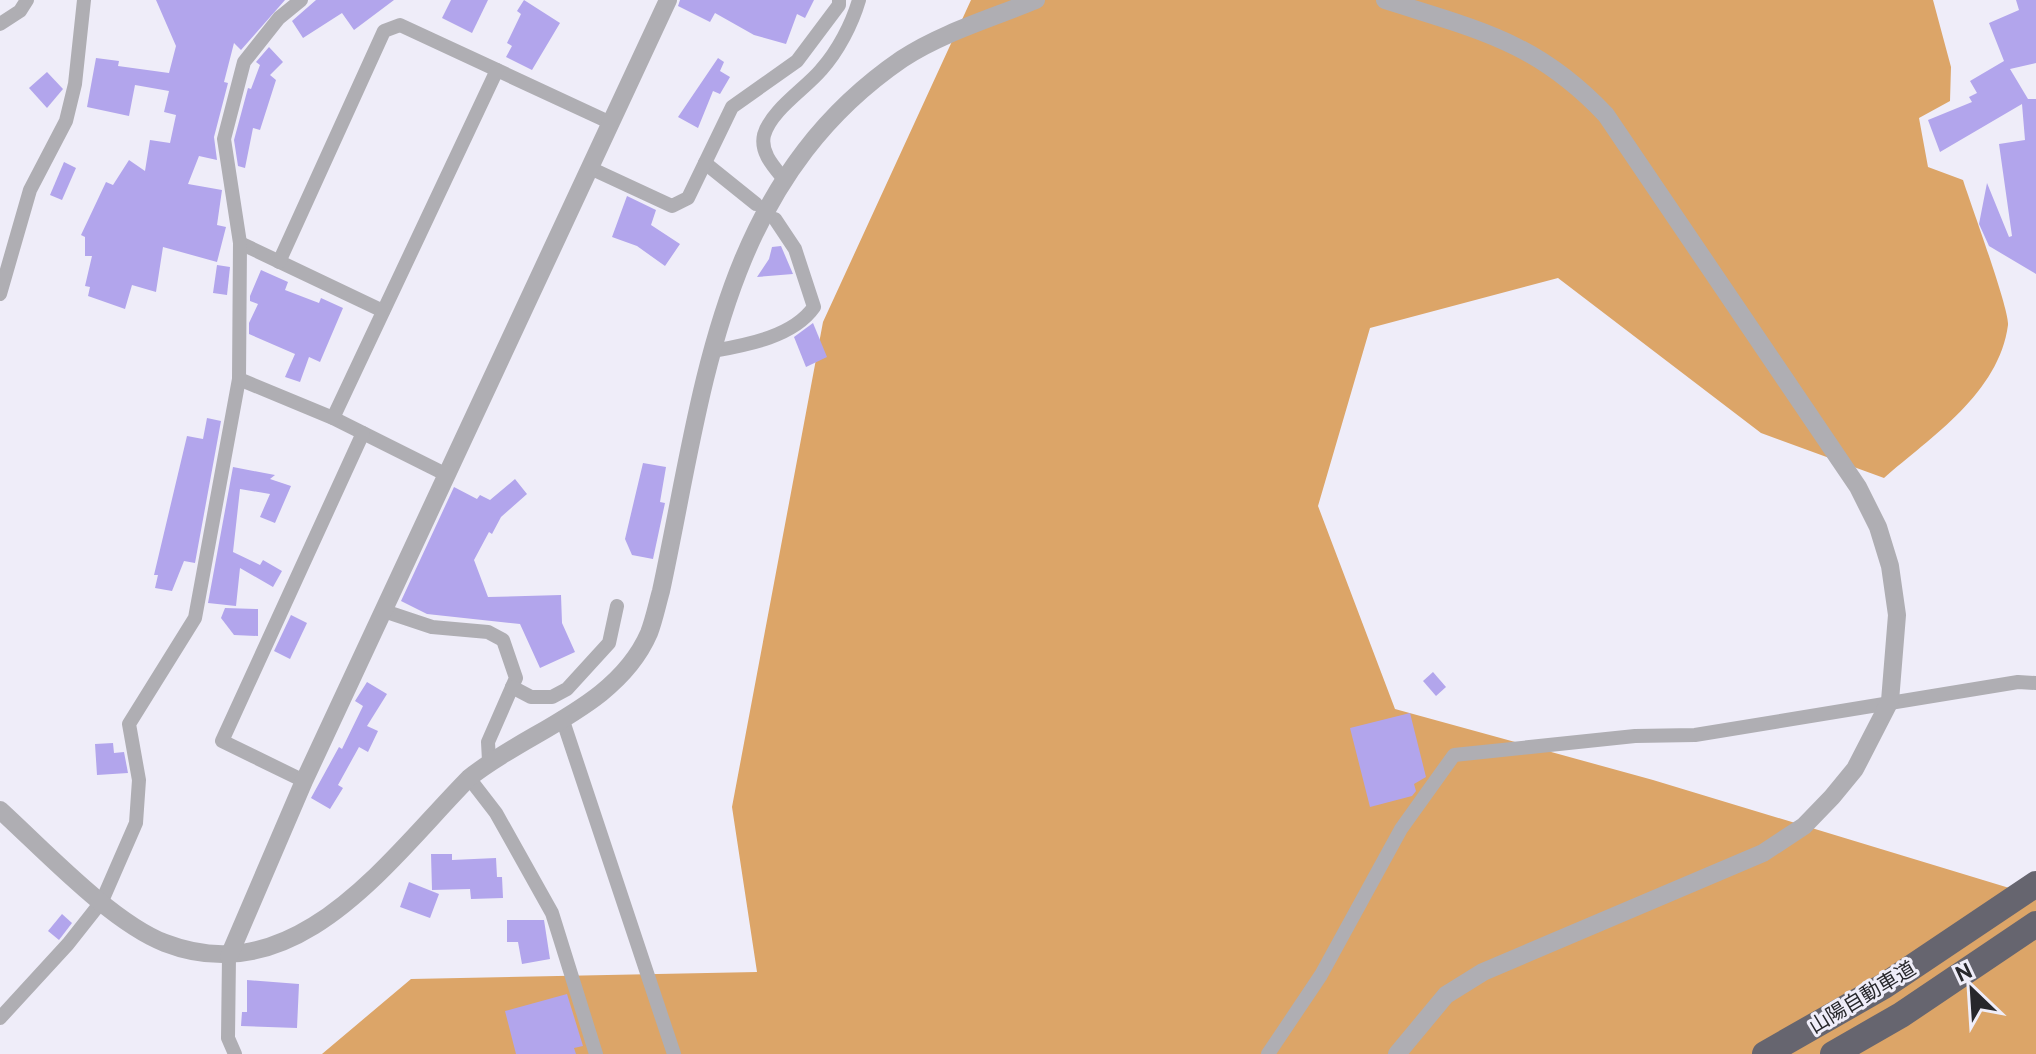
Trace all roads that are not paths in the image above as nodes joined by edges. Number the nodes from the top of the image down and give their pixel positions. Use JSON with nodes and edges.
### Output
{"nodes":[{"id":1,"x":27,"y":0,"type":"edge"},
{"id":2,"x":84,"y":0,"type":"edge"},
{"id":3,"x":301,"y":0,"type":"edge"},
{"id":4,"x":668,"y":0,"type":"edge"},
{"id":5,"x":839,"y":0,"type":"edge"},
{"id":6,"x":859,"y":0,"type":"edge"},
{"id":7,"x":1036,"y":0,"type":"edge"},
{"id":8,"x":1385,"y":0,"type":"edge"},
{"id":9,"x":0,"y":24,"type":"edge"},
{"id":10,"x":497,"y":70,"type":"junction"},
{"id":11,"x":611,"y":123,"type":"junction"},
{"id":12,"x":705,"y":163,"type":"junction"},
{"id":13,"x":590,"y":168,"type":"junction"},
{"id":14,"x":783,"y":178,"type":"junction"},
{"id":15,"x":756,"y":204,"type":"dead end"},
{"id":16,"x":775,"y":219,"type":"dead end"},
{"id":17,"x":240,"y":243,"type":"junction"},
{"id":18,"x":279,"y":262,"type":"junction"},
{"id":19,"x":0,"y":294,"type":"edge"},
{"id":20,"x":383,"y":311,"type":"junction"},
{"id":21,"x":713,"y":351,"type":"junction"},
{"id":22,"x":239,"y":379,"type":"junction"},
{"id":23,"x":333,"y":418,"type":"junction"},
{"id":24,"x":363,"y":433,"type":"junction"},
{"id":25,"x":447,"y":475,"type":"junction"},
{"id":26,"x":617,"y":606,"type":"dead end"},
{"id":27,"x":384,"y":611,"type":"junction"},
{"id":28,"x":2036,"y":683,"type":"edge"},
{"id":29,"x":512,"y":687,"type":"junction"},
{"id":30,"x":1890,"y":701,"type":"junction"},
{"id":31,"x":562,"y":718,"type":"junction"},
{"id":32,"x":489,"y":761,"type":"junction"},
{"id":33,"x":469,"y":778,"type":"junction"},
{"id":34,"x":304,"y":781,"type":"junction"},
{"id":35,"x":0,"y":810,"type":"edge"},
{"id":36,"x":2036,"y":884,"type":"edge"},
{"id":37,"x":102,"y":901,"type":"junction"},
{"id":38,"x":2036,"y":924,"type":"edge"},
{"id":39,"x":229,"y":956,"type":"junction"},
{"id":40,"x":0,"y":1018,"type":"edge"},
{"id":41,"x":235,"y":1054,"type":"edge"},
{"id":42,"x":596,"y":1054,"type":"edge"},
{"id":43,"x":674,"y":1054,"type":"edge"},
{"id":44,"x":1268,"y":1054,"type":"edge"},
{"id":45,"x":1397,"y":1054,"type":"edge"},
{"id":46,"x":1765,"y":1054,"type":"edge"},
{"id":47,"x":1833,"y":1054,"type":"edge"}],
"edges":[{"from":1,"to":9,"type":"street"},
{"from":2,"to":19,"type":"street"},
{"from":3,"to":17,"type":"street"},
{"from":4,"to":11,"type":"street"},
{"from":5,"to":12,"type":"street"},
{"from":6,"to":14,"type":"street"},
{"from":7,"to":14,"type":"street"},
{"from":8,"to":30,"type":"street"},
{"from":10,"to":11,"type":"street"},
{"from":10,"to":18,"type":"street"},
{"from":10,"to":20,"type":"street"},
{"from":11,"to":13,"type":"street"},
{"from":12,"to":13,"type":"street"},
{"from":12,"to":15,"type":"street"},
{"from":13,"to":25,"type":"street"},
{"from":14,"to":21,"type":"street"},
{"from":16,"to":21,"type":"street"},
{"from":17,"to":18,"type":"street"},
{"from":17,"to":22,"type":"street"},
{"from":18,"to":20,"type":"street"},
{"from":20,"to":23,"type":"street"},
{"from":21,"to":31,"type":"street"},
{"from":22,"to":23,"type":"street"},
{"from":22,"to":37,"type":"street"},
{"from":23,"to":24,"type":"street"},
{"from":24,"to":25,"type":"street"},
{"from":24,"to":34,"type":"street"},
{"from":25,"to":27,"type":"street"},
{"from":26,"to":29,"type":"street"},
{"from":27,"to":29,"type":"street"},
{"from":27,"to":34,"type":"street"},
{"from":28,"to":30,"type":"street"},
{"from":29,"to":32,"type":"street"},
{"from":30,"to":44,"type":"street"},
{"from":30,"to":45,"type":"street"},
{"from":31,"to":32,"type":"street"},
{"from":31,"to":43,"type":"street"},
{"from":32,"to":33,"type":"street"},
{"from":33,"to":39,"type":"street"},
{"from":33,"to":42,"type":"street"},
{"from":34,"to":39,"type":"street"},
{"from":35,"to":37,"type":"street"},
{"from":36,"to":46,"type":"highway","name":"山陽自動車道"},
{"from":37,"to":39,"type":"street"},
{"from":37,"to":40,"type":"street"},
{"from":38,"to":47,"type":"highway","name":"山陽自動車道"},
{"from":39,"to":41,"type":"street"}]}
